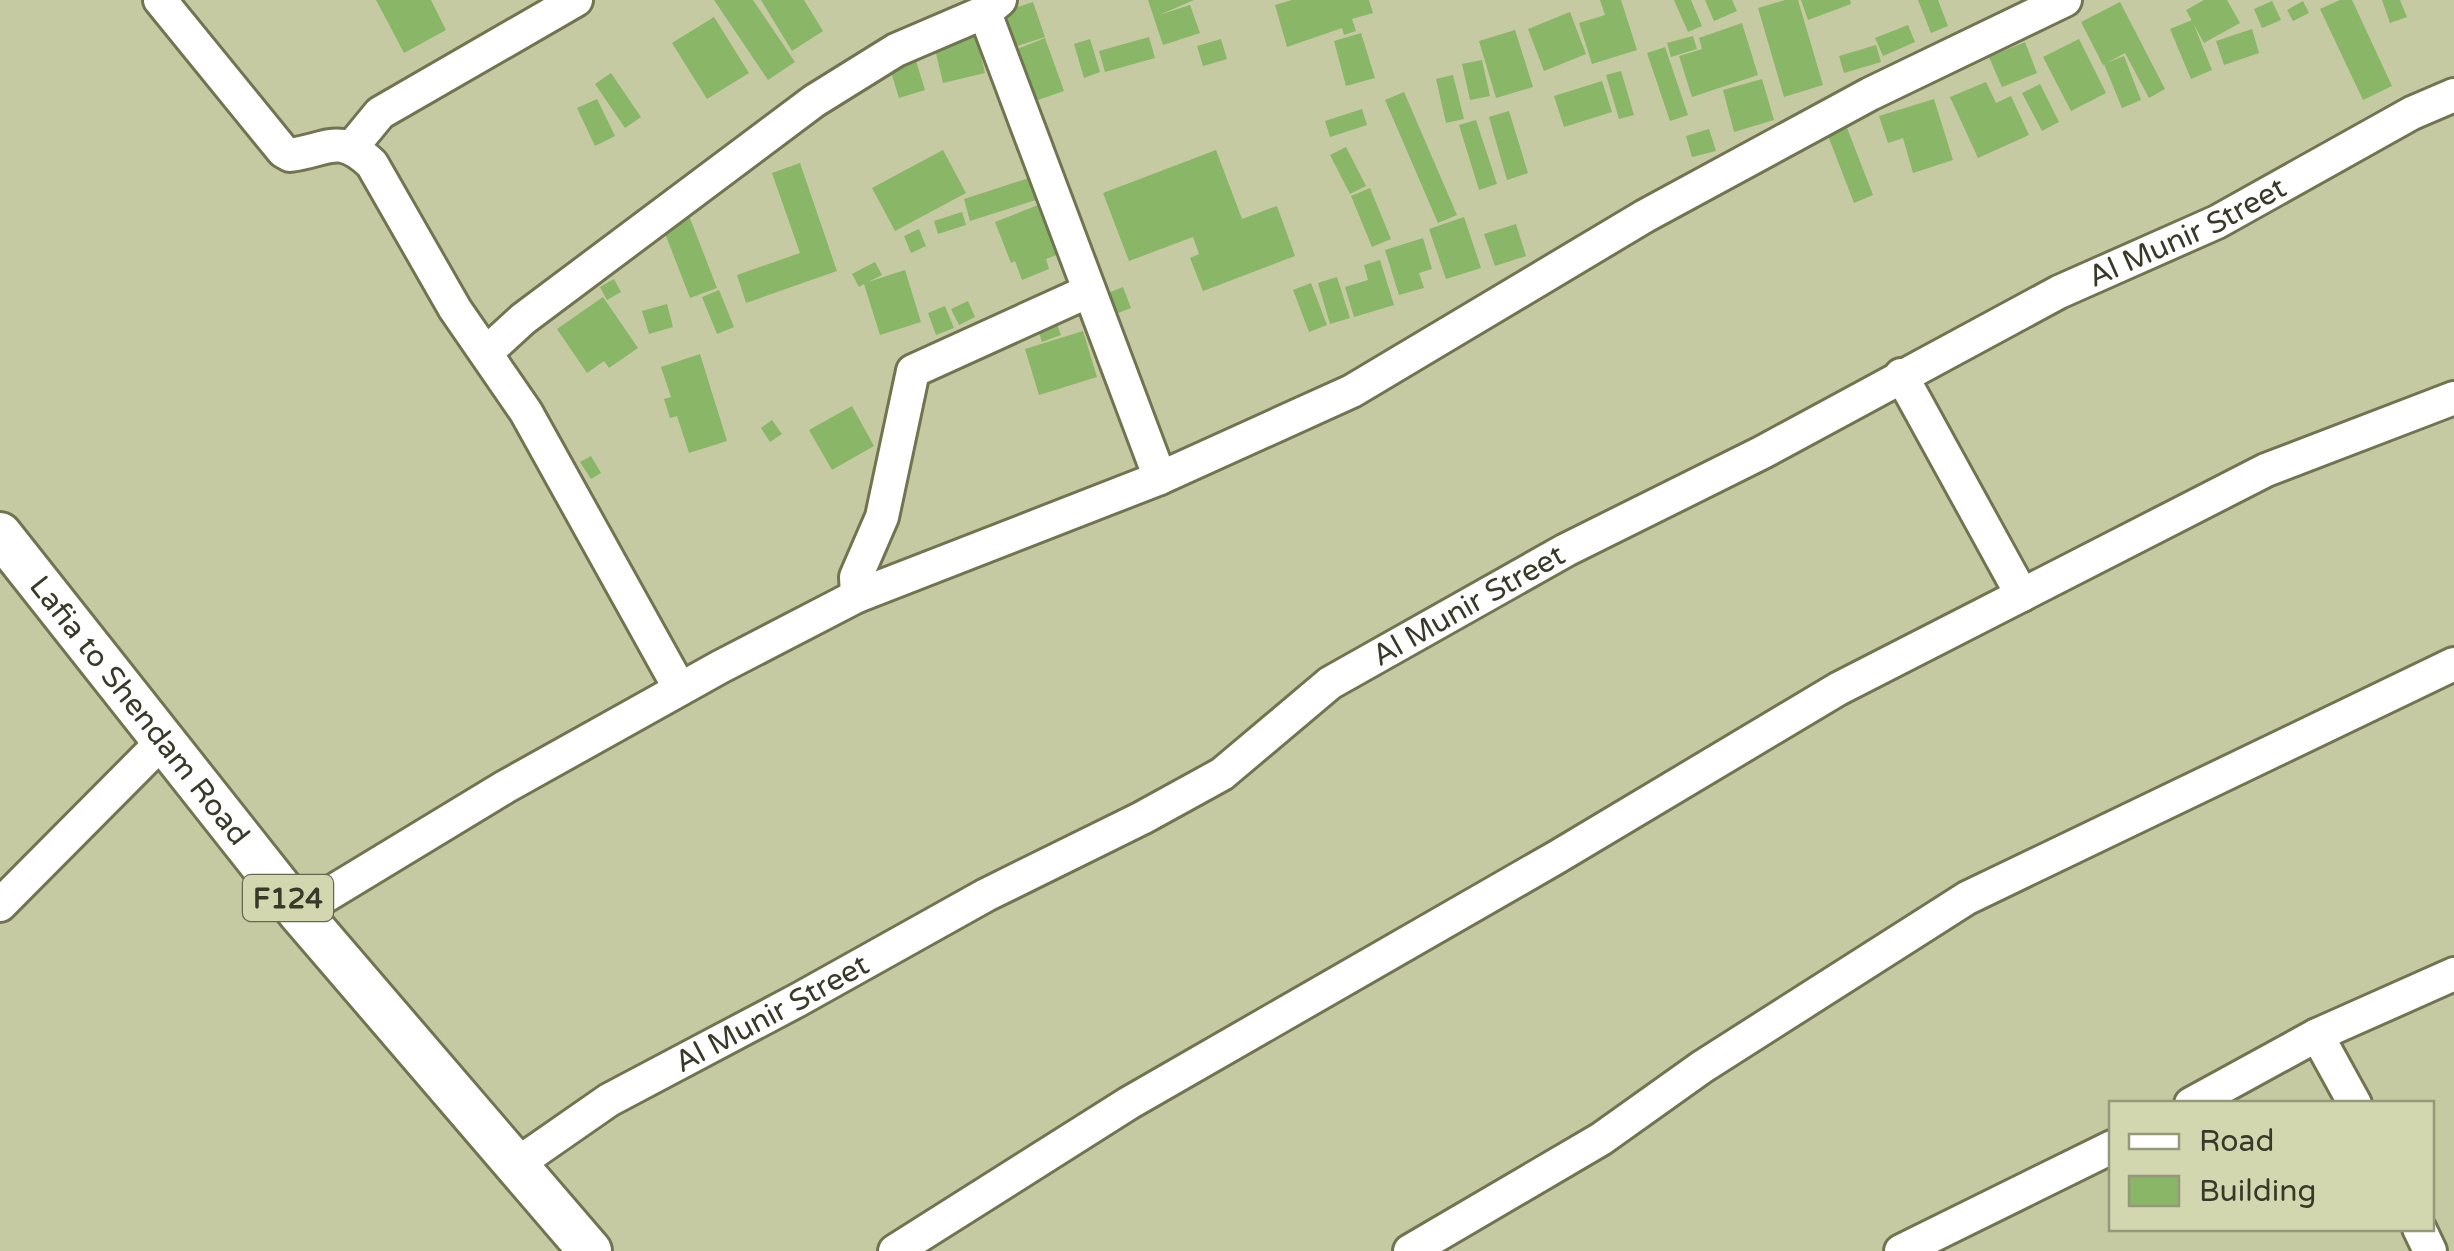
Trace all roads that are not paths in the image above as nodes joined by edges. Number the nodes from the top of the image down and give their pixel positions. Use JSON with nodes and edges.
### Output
{"nodes":[{"id":1,"x":160,"y":0,"type":"edge"},
{"id":2,"x":576,"y":0,"type":"edge"},
{"id":3,"x":2065,"y":0,"type":"edge"},
{"id":4,"x":994,"y":6,"type":"edge"},
{"id":5,"x":2454,"y":95,"type":"edge"},
{"id":6,"x":352,"y":147,"type":"junction"},
{"id":7,"x":1089,"y":291,"type":"junction"},
{"id":8,"x":487,"y":352,"type":"junction"},
{"id":9,"x":1902,"y":375,"type":"junction"},
{"id":10,"x":2454,"y":398,"type":"edge"},
{"id":11,"x":1160,"y":478,"type":"junction"},
{"id":12,"x":0,"y":534,"type":"edge"},
{"id":13,"x":2022,"y":595,"type":"junction"},
{"id":14,"x":857,"y":596,"type":"junction"},
{"id":15,"x":2454,"y":664,"type":"edge"},
{"id":16,"x":680,"y":689,"type":"junction"},
{"id":17,"x":162,"y":742,"type":"junction"},
{"id":18,"x":0,"y":906,"type":"edge"},
{"id":19,"x":299,"y":912,"type":"junction"},
{"id":20,"x":2454,"y":974,"type":"edge"},
{"id":21,"x":2318,"y":1035,"type":"junction"},
{"id":22,"x":2197,"y":1101,"type":"edge"},
{"id":23,"x":2353,"y":1101,"type":"edge"},
{"id":24,"x":2109,"y":1147,"type":"edge"},
{"id":25,"x":514,"y":1166,"type":"junction"},
{"id":26,"x":590,"y":1251,"type":"edge"},
{"id":27,"x":896,"y":1251,"type":"edge"},
{"id":28,"x":1410,"y":1251,"type":"edge"},
{"id":29,"x":1901,"y":1251,"type":"edge"}],
"edges":[{"from":1,"to":6,"type":"street"},
{"from":2,"to":6,"type":"street"},
{"from":3,"to":11,"type":"street"},
{"from":4,"to":7,"type":"street"},
{"from":4,"to":8,"type":"street"},
{"from":5,"to":9,"type":"street","name":"Al Munir Street"},
{"from":6,"to":8,"type":"street"},
{"from":7,"to":11,"type":"street"},
{"from":7,"to":14,"type":"street"},
{"from":8,"to":16,"type":"street"},
{"from":9,"to":13,"type":"street"},
{"from":9,"to":25,"type":"street","name":"Al Munir Street"},
{"from":10,"to":13,"type":"street"},
{"from":11,"to":14,"type":"street"},
{"from":12,"to":17,"type":"main road","name":"Lafia to Shendam Road","number":"F124"},
{"from":13,"to":27,"type":"street"},
{"from":14,"to":16,"type":"street"},
{"from":15,"to":28,"type":"street"},
{"from":16,"to":19,"type":"street"},
{"from":17,"to":18,"type":"street"},
{"from":17,"to":19,"type":"main road","name":"Lafia to Shendam Road","number":"F124"},
{"from":19,"to":25,"type":"main road","name":"Lafia to Shendam Road","number":"F124"},
{"from":20,"to":21,"type":"street"},
{"from":21,"to":22,"type":"street"},
{"from":21,"to":23,"type":"street"},
{"from":24,"to":29,"type":"street"},
{"from":25,"to":26,"type":"main road","name":"Lafia to Shendam Road","number":"F124"}]}
